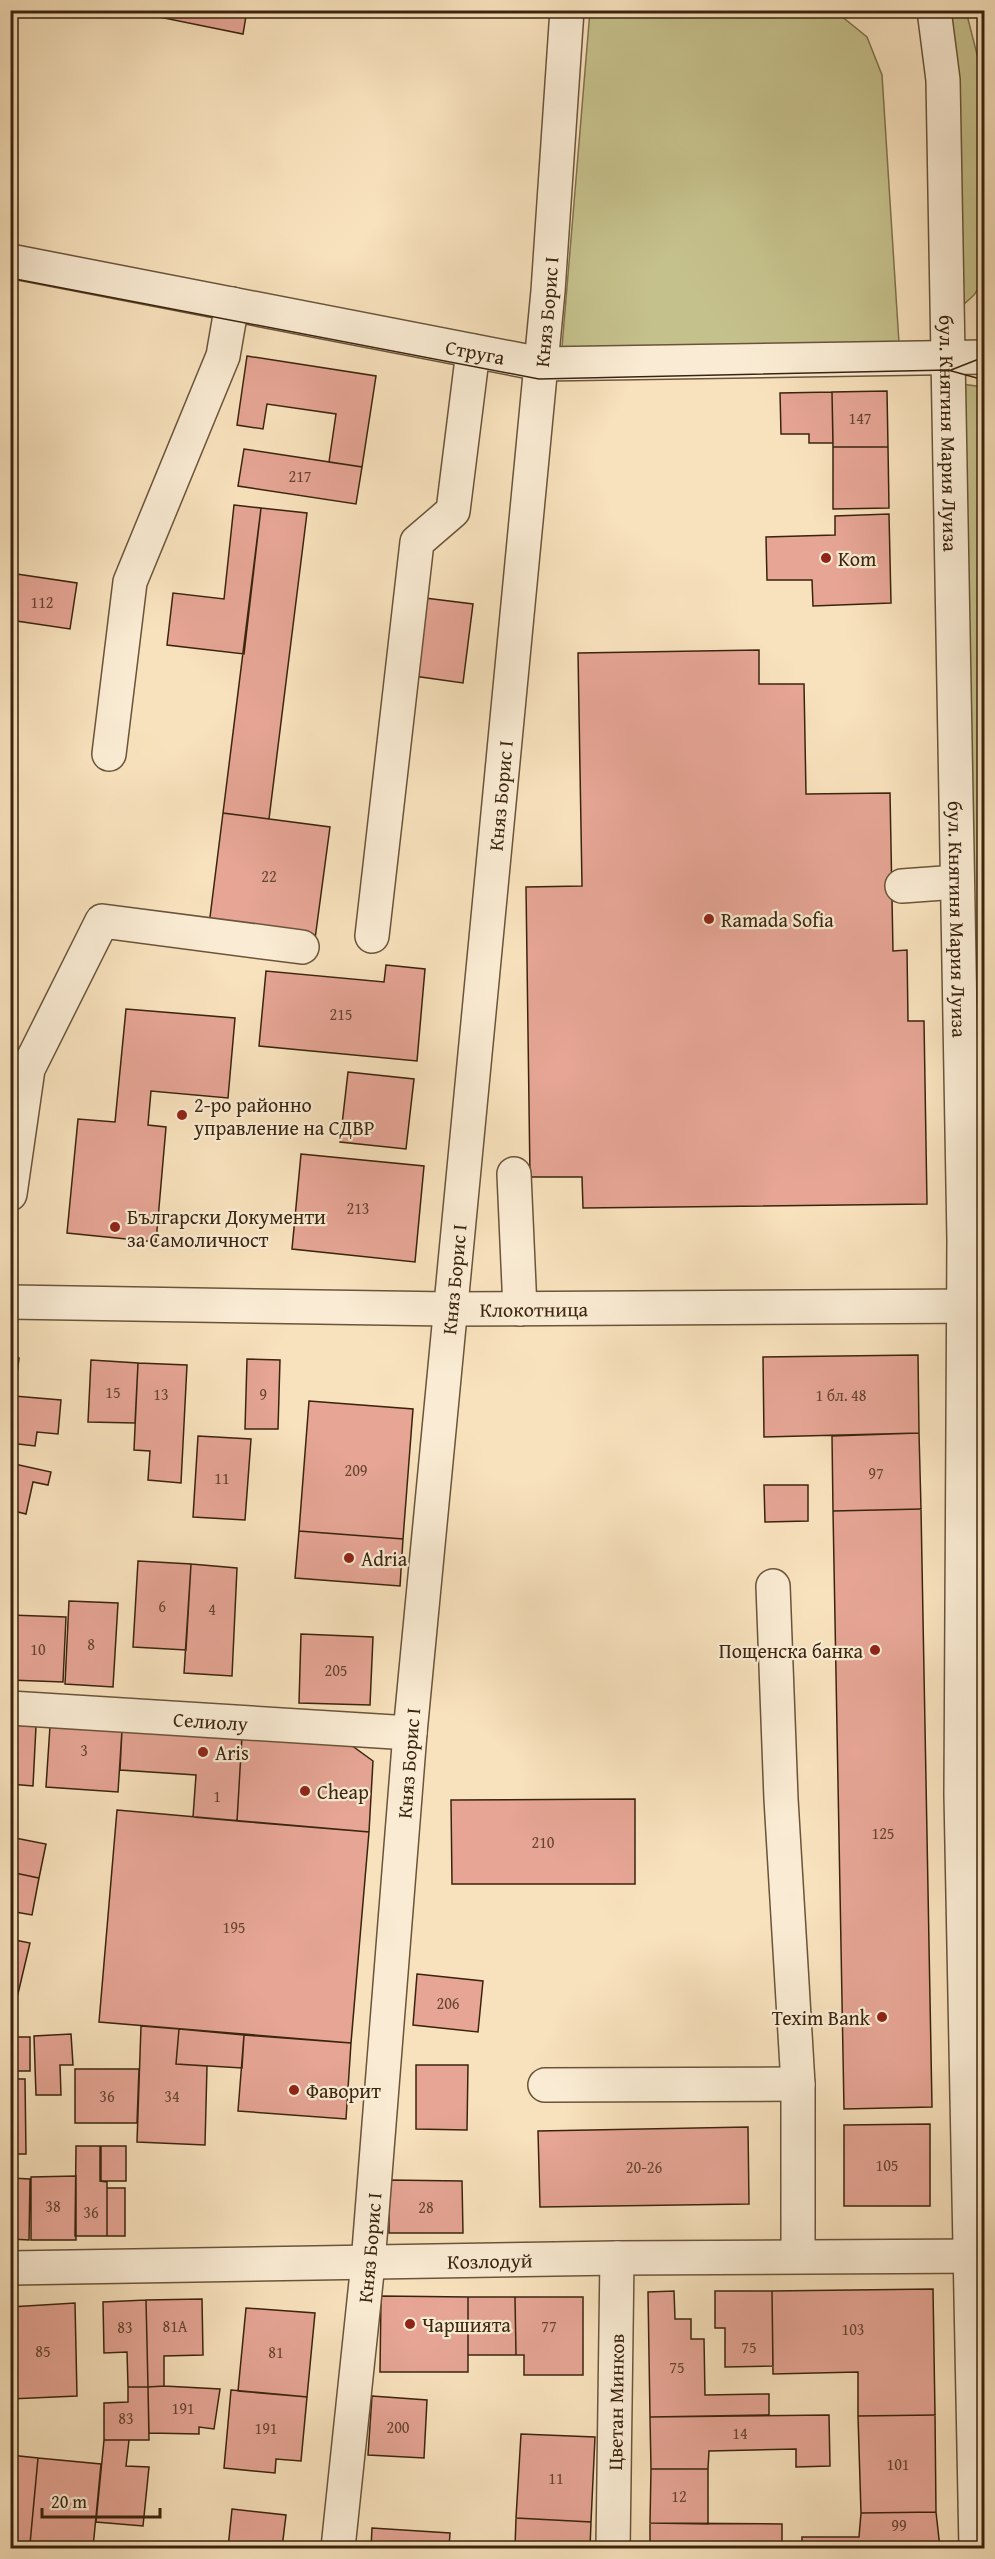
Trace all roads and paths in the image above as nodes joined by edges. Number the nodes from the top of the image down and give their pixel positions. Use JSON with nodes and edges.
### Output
{"nodes":[{"id":1,"x":567,"y":10,"type":"edge"},
{"id":2,"x":934,"y":10,"type":"edge"},
{"id":3,"x":10,"y":261,"type":"edge"},
{"id":4,"x":232,"y":304,"type":"junction"},
{"id":5,"x":473,"y":351,"type":"junction"},
{"id":6,"x":947,"y":357,"type":"junction"},
{"id":7,"x":984,"y":357,"type":"edge"},
{"id":8,"x":541,"y":364,"type":"junction"},
{"id":9,"x":109,"y":754,"type":"dead end"},
{"id":10,"x":957,"y":882,"type":"junction"},
{"id":11,"x":902,"y":886,"type":"dead end"},
{"id":12,"x":372,"y":936,"type":"dead end"},
{"id":13,"x":303,"y":947,"type":"dead end"},
{"id":14,"x":514,"y":1174,"type":"dead end"},
{"id":15,"x":10,"y":1194,"type":"edge"},
{"id":16,"x":10,"y":1302,"type":"edge"},
{"id":17,"x":973,"y":1306,"type":"edge"},
{"id":18,"x":449,"y":1309,"type":"junction"},
{"id":19,"x":520,"y":1309,"type":"junction"},
{"id":20,"x":773,"y":1586,"type":"dead end"},
{"id":21,"x":10,"y":1708,"type":"edge"},
{"id":22,"x":410,"y":1733,"type":"junction"},
{"id":23,"x":798,"y":2084,"type":"junction"},
{"id":24,"x":545,"y":2085,"type":"dead end"},
{"id":25,"x":980,"y":2253,"type":"edge"},
{"id":26,"x":798,"y":2256,"type":"junction"},
{"id":27,"x":616,"y":2258,"type":"junction"},
{"id":28,"x":368,"y":2263,"type":"junction"},
{"id":29,"x":10,"y":2268,"type":"edge"},
{"id":30,"x":338,"y":2548,"type":"edge"},
{"id":31,"x":613,"y":2548,"type":"edge"},
{"id":32,"x":976,"y":2548,"type":"edge"}],
"edges":[{"from":1,"to":8,"type":"street","name":"Княз Борис I"},
{"from":2,"to":6,"type":"street","name":"бул. Княгиня Мария Луиза"},
{"from":3,"to":4,"type":"street","name":"Струга"},
{"from":4,"to":5,"type":"street","name":"Струга"},
{"from":4,"to":9,"type":"street"},
{"from":5,"to":8,"type":"street","name":"Струга"},
{"from":5,"to":12,"type":"street"},
{"from":6,"to":7,"type":"street","name":"Струга"},
{"from":6,"to":8,"type":"street","name":"Струга"},
{"from":6,"to":10,"type":"street","name":"бул. Княгиня Мария Луиза"},
{"from":8,"to":18,"type":"street","name":"Княз Борис I"},
{"from":10,"to":11,"type":"street"},
{"from":10,"to":17,"type":"street","name":"бул. Княгиня Мария Луиза"},
{"from":13,"to":15,"type":"street"},
{"from":14,"to":19,"type":"street"},
{"from":16,"to":18,"type":"street","name":"Клокотница"},
{"from":17,"to":19,"type":"street","name":"Клокотница"},
{"from":17,"to":25,"type":"street","name":"бул. Княгиня Мария Луиза"},
{"from":18,"to":19,"type":"street","name":"Клокотница"},
{"from":18,"to":22,"type":"street","name":"Княз Борис I"},
{"from":20,"to":23,"type":"street"},
{"from":21,"to":22,"type":"street","name":"Селиолу"},
{"from":22,"to":28,"type":"street","name":"Княз Борис I"},
{"from":23,"to":24,"type":"street"},
{"from":23,"to":26,"type":"street"},
{"from":25,"to":26,"type":"street","name":"Козлодуй"},
{"from":25,"to":32,"type":"street","name":"бул. Княгиня Мария Луиза"},
{"from":26,"to":27,"type":"street","name":"Козлодуй"},
{"from":27,"to":28,"type":"street","name":"Козлодуй"},
{"from":27,"to":31,"type":"street","name":"Цветан Минков"},
{"from":28,"to":29,"type":"street","name":"Козлодуй"},
{"from":28,"to":30,"type":"street","name":"Княз Борис I"}]}
